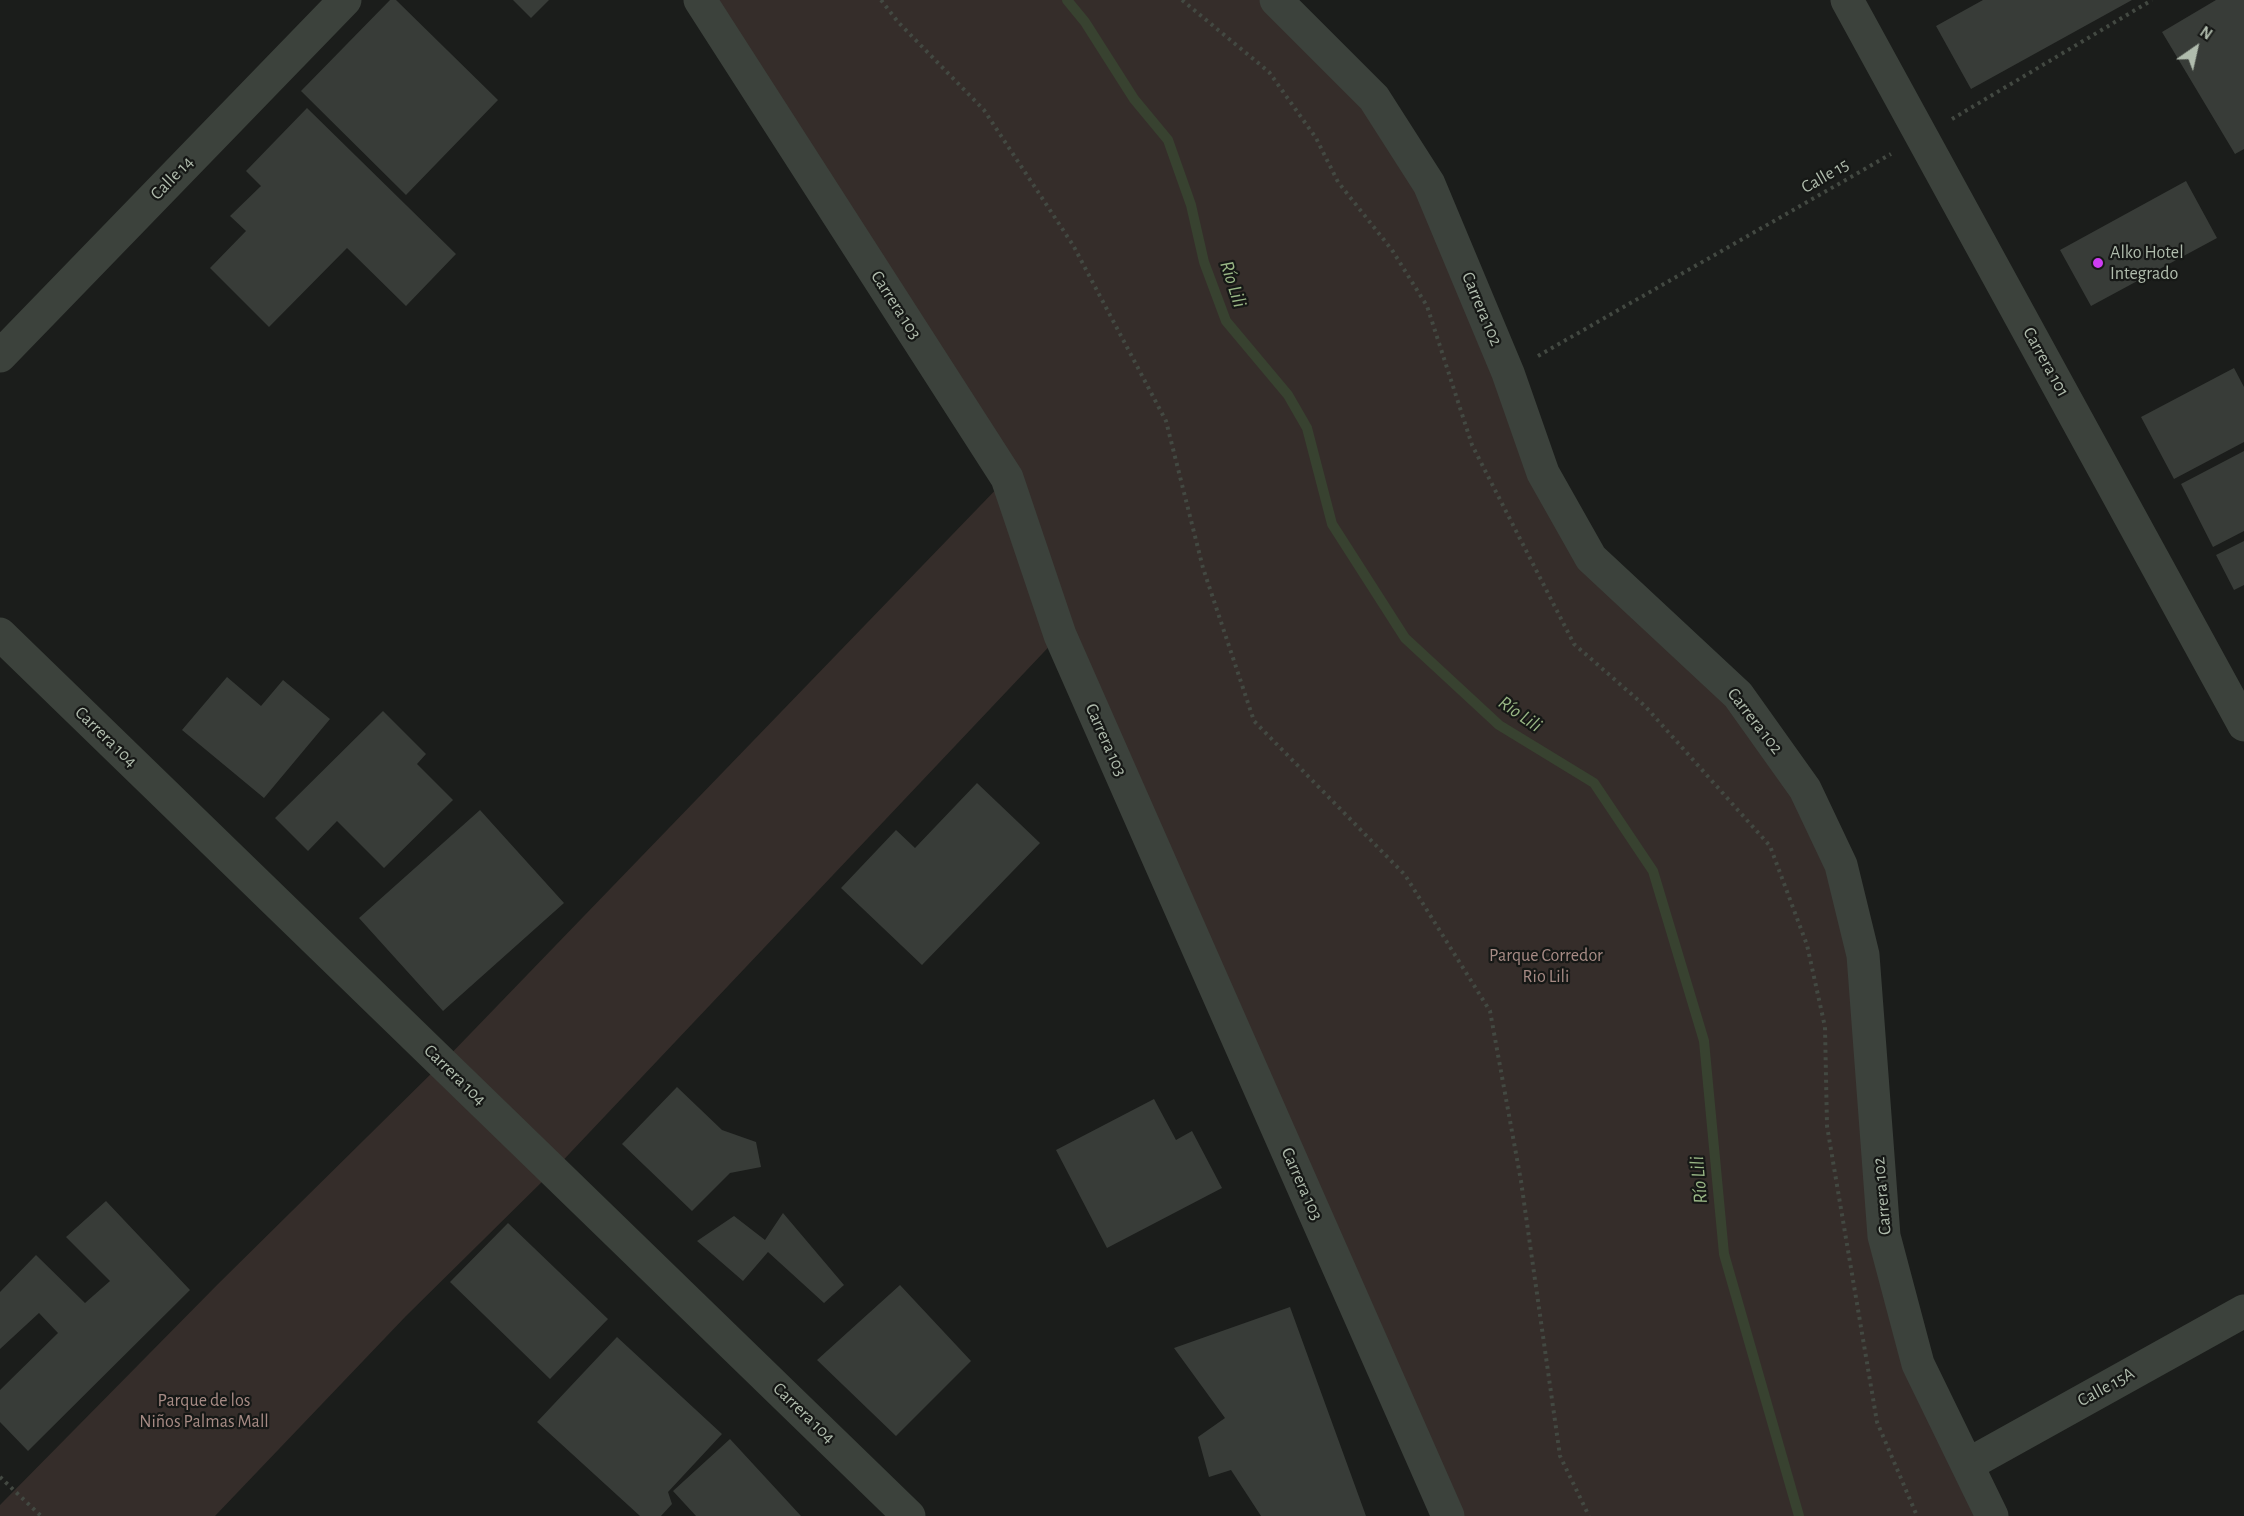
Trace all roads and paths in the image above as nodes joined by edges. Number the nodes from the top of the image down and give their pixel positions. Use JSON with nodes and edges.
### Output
{"nodes":[{"id":1,"x":345,"y":0,"type":"edge"},
{"id":2,"x":700,"y":0,"type":"edge"},
{"id":3,"x":881,"y":0,"type":"edge"},
{"id":4,"x":1182,"y":0,"type":"edge"},
{"id":5,"x":1276,"y":0,"type":"edge"},
{"id":6,"x":1846,"y":0,"type":"edge"},
{"id":7,"x":2152,"y":0,"type":"edge"},
{"id":8,"x":1922,"y":136,"type":"junction"},
{"id":9,"x":0,"y":356,"type":"edge"},
{"id":10,"x":1509,"y":373,"type":"junction"},
{"id":11,"x":0,"y":634,"type":"edge"},
{"id":12,"x":2244,"y":725,"type":"edge"},
{"id":13,"x":2244,"y":1311,"type":"edge"},
{"id":14,"x":1969,"y":1464,"type":"junction"},
{"id":15,"x":0,"y":1477,"type":"edge"},
{"id":16,"x":41,"y":1516,"type":"edge"},
{"id":17,"x":909,"y":1516,"type":"edge"},
{"id":18,"x":1448,"y":1516,"type":"edge"},
{"id":19,"x":1588,"y":1516,"type":"edge"},
{"id":20,"x":1917,"y":1516,"type":"edge"},
{"id":21,"x":1992,"y":1516,"type":"edge"}],
"edges":[{"from":1,"to":9,"type":"street","name":"Calle 14"},
{"from":2,"to":18,"type":"street","name":"Carrera 103"},
{"from":3,"to":19,"type":"path"},
{"from":4,"to":20,"type":"path"},
{"from":5,"to":10,"type":"street","name":"Carrera 102"},
{"from":6,"to":8,"type":"street","name":"Carrera 101"},
{"from":7,"to":8,"type":"path","name":"Calle 15"},
{"from":8,"to":10,"type":"path","name":"Calle 15"},
{"from":8,"to":12,"type":"street","name":"Carrera 101"},
{"from":10,"to":14,"type":"street","name":"Carrera 102"},
{"from":11,"to":17,"type":"street","name":"Carrera 104"},
{"from":13,"to":14,"type":"street","name":"Calle 15A"},
{"from":14,"to":21,"type":"street","name":"Carrera 102"},
{"from":15,"to":16,"type":"path"}]}
